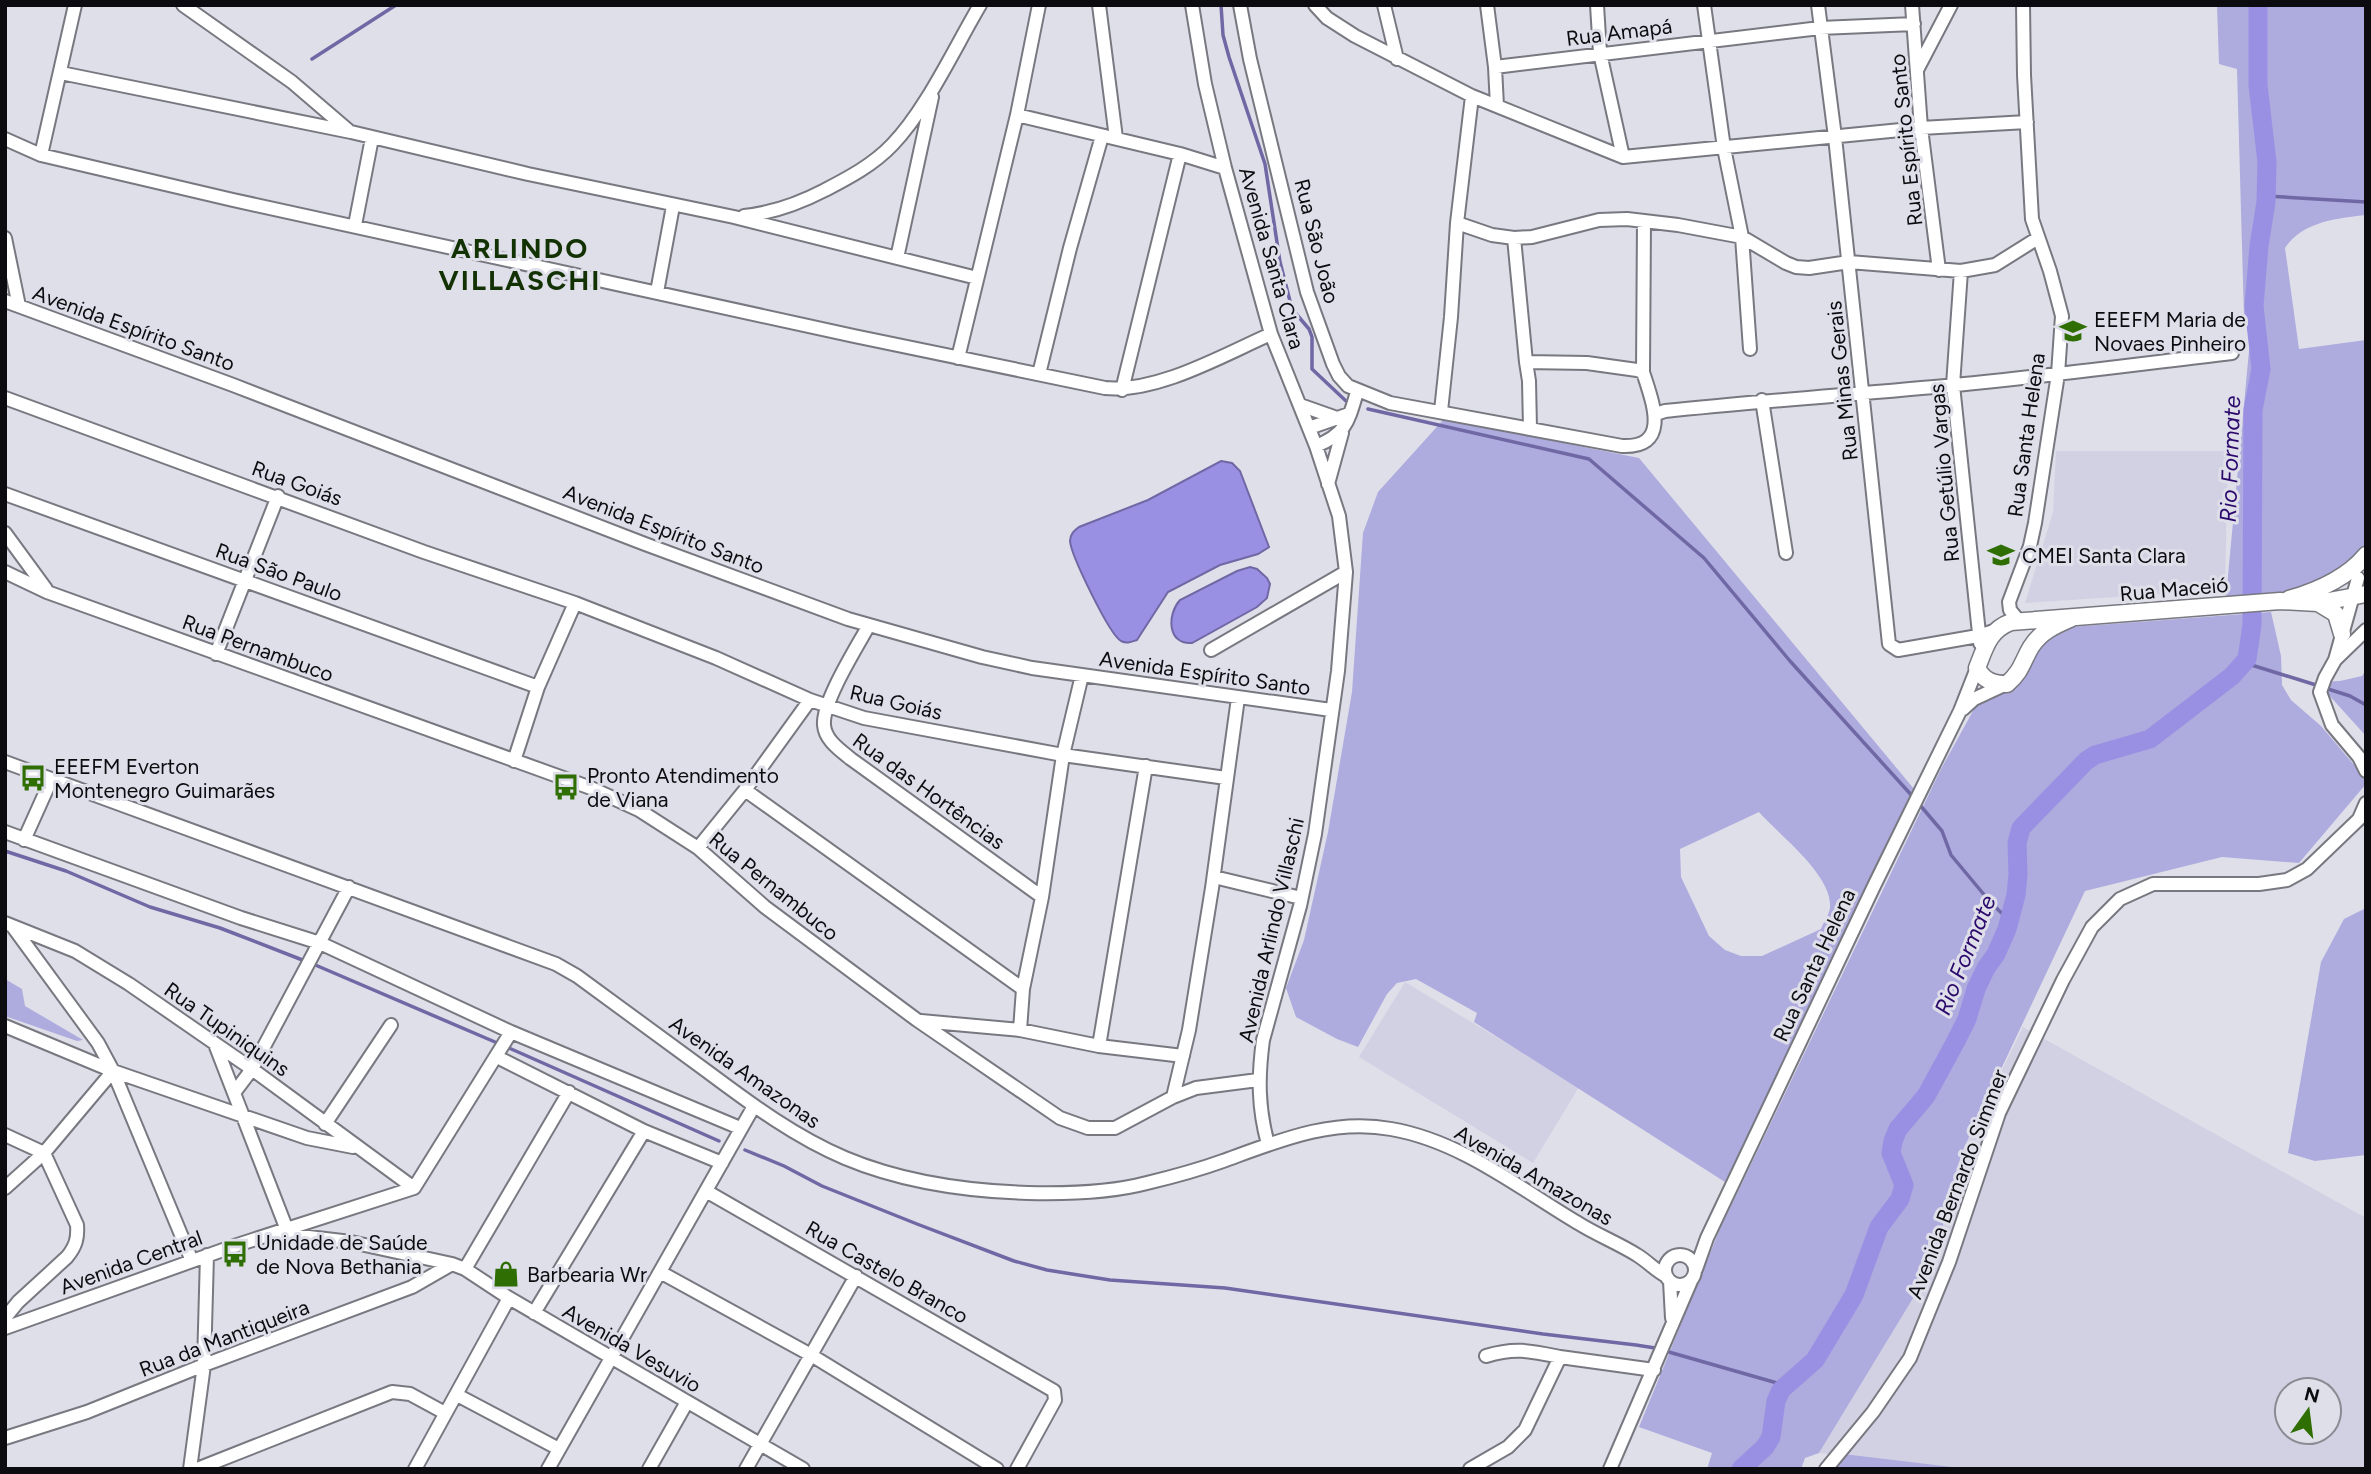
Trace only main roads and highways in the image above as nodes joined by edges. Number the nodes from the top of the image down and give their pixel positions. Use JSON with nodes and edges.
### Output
{"nodes":[{"id":1,"x":2361,"y":579,"type":"edge"},
{"id":2,"x":2280,"y":601,"type":"junction"},
{"id":3,"x":2318,"y":603,"type":"junction"},
{"id":4,"x":2072,"y":618,"type":"junction"},
{"id":5,"x":2019,"y":621,"type":"junction"},
{"id":6,"x":2342,"y":634,"type":"road end"},
{"id":7,"x":2031,"y":647,"type":"junction"}],
"edges":[{"from":1,"to":2,"type":"main road","name":"Rua Maceió"},
{"from":1,"to":3,"type":"main road","name":"Rua Maceió"},
{"from":2,"to":3,"type":"main road","name":"Rua Maceió"},
{"from":2,"to":4,"type":"main road","name":"Rua Maceió"},
{"from":3,"to":6,"type":"main road"},
{"from":4,"to":5,"type":"main road","name":"Rua Maceió"},
{"from":4,"to":7,"type":"main road","name":"Rua Maceió"},
{"from":5,"to":7,"type":"main road","name":"Rua Santa Helena"},
{"from":5,"to":7,"type":"main road","name":"Rua Santa Helena"}]}
